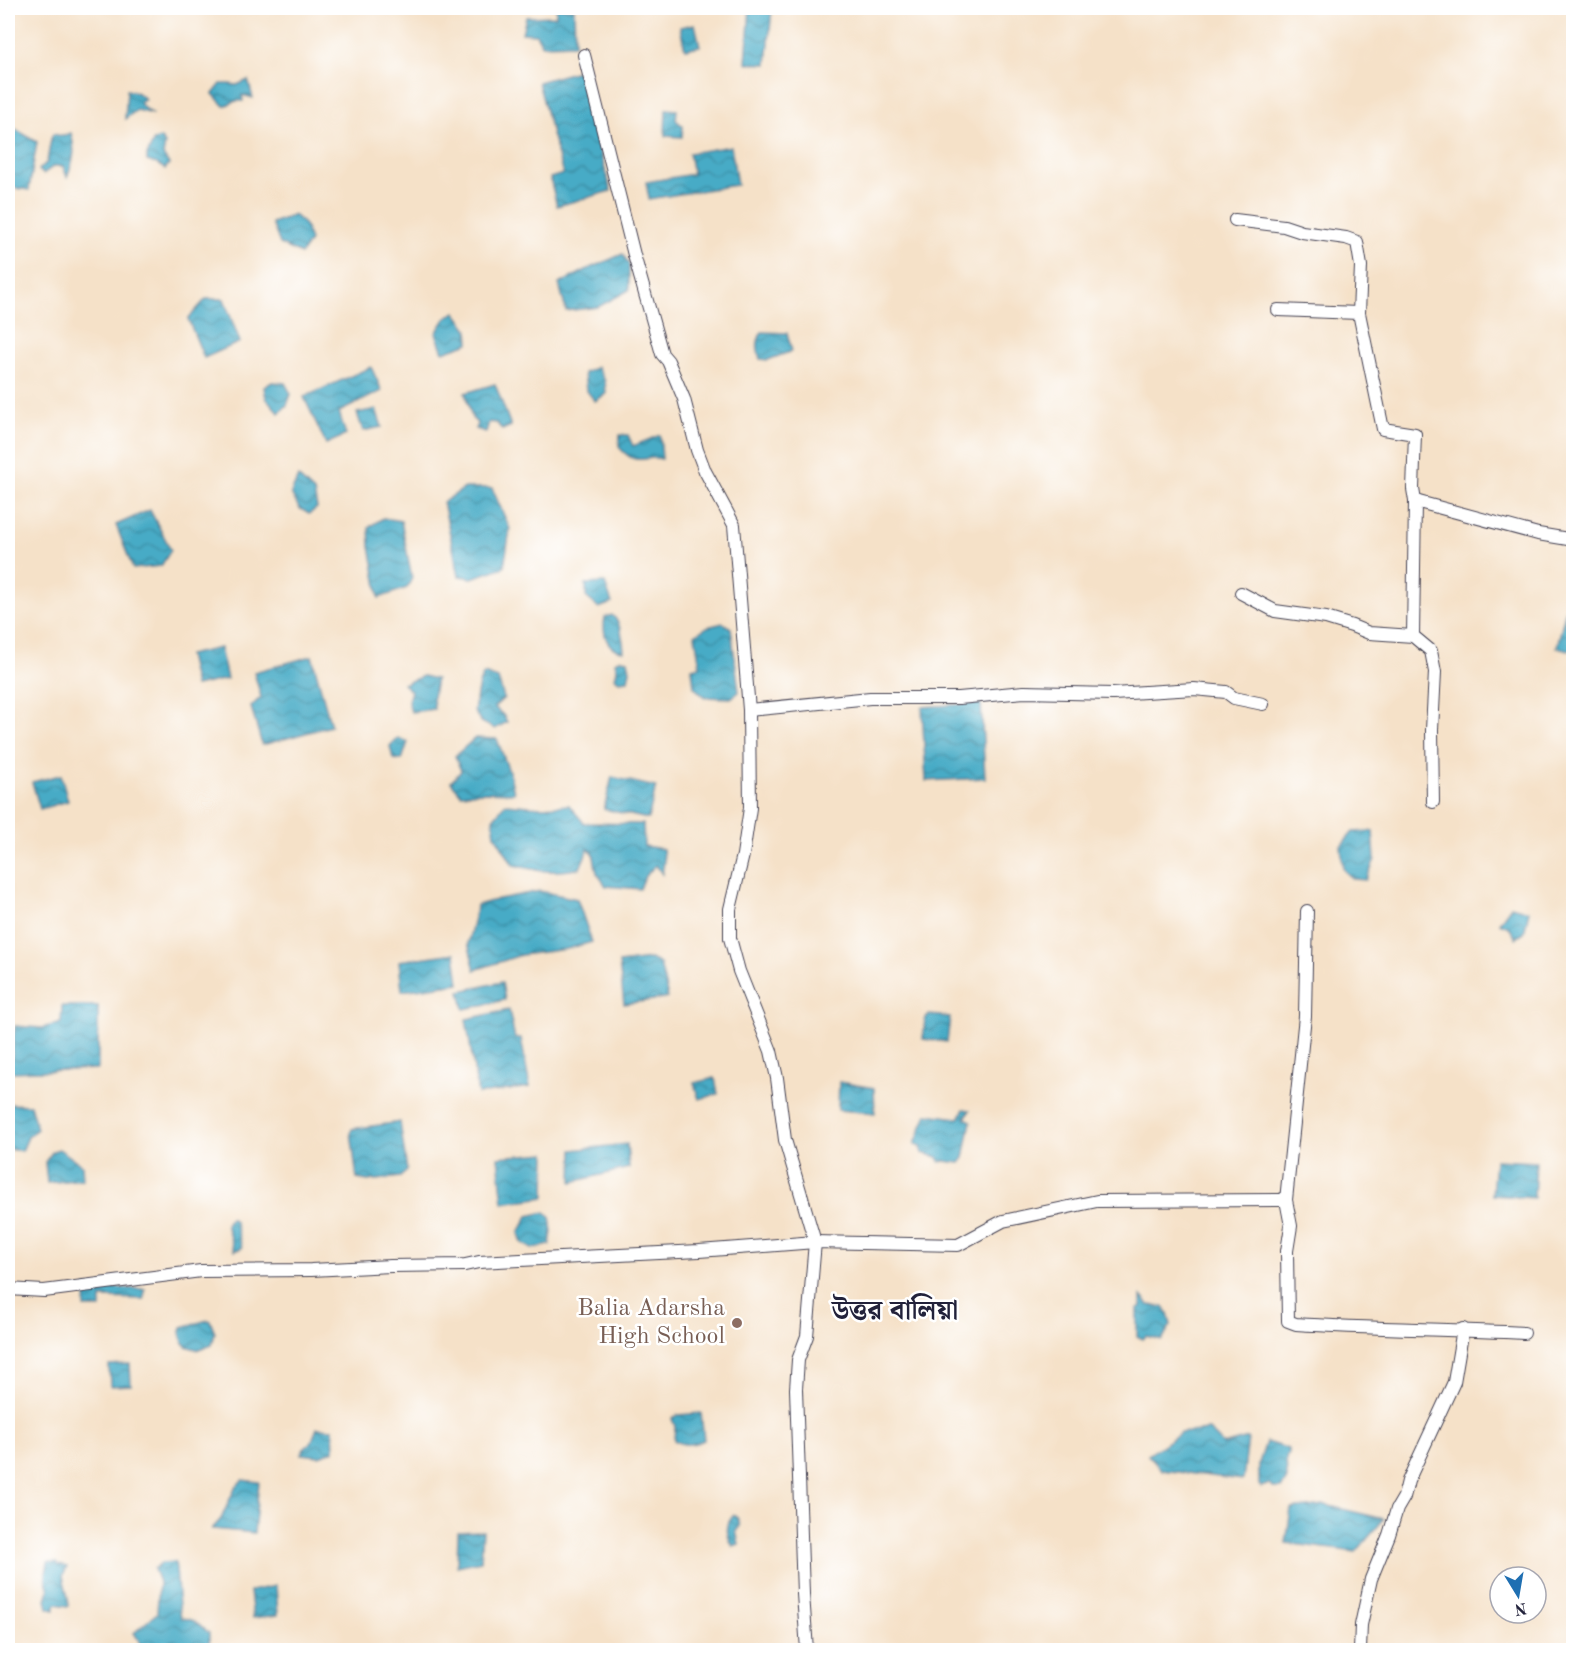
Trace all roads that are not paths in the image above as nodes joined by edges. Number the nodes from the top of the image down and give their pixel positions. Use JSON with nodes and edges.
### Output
{"nodes":[{"id":1,"x":584,"y":55,"type":"dead end"},
{"id":2,"x":1235,"y":220,"type":"dead end"},
{"id":3,"x":1278,"y":310,"type":"dead end"},
{"id":4,"x":1359,"y":313,"type":"junction"},
{"id":5,"x":1415,"y":501,"type":"junction"},
{"id":6,"x":1574,"y":540,"type":"edge"},
{"id":7,"x":1241,"y":593,"type":"dead end"},
{"id":8,"x":1413,"y":636,"type":"junction"},
{"id":9,"x":1263,"y":704,"type":"dead end"},
{"id":10,"x":749,"y":710,"type":"junction"},
{"id":11,"x":1433,"y":802,"type":"dead end"},
{"id":12,"x":1307,"y":911,"type":"dead end"},
{"id":13,"x":1286,"y":1200,"type":"junction"},
{"id":14,"x":815,"y":1242,"type":"junction"},
{"id":15,"x":8,"y":1289,"type":"edge"},
{"id":16,"x":1462,"y":1329,"type":"junction"},
{"id":17,"x":1524,"y":1333,"type":"dead end"},
{"id":18,"x":807,"y":1650,"type":"edge"},
{"id":19,"x":1360,"y":1650,"type":"edge"}],
"edges":[{"from":1,"to":10,"type":"street"},
{"from":2,"to":4,"type":"street"},
{"from":3,"to":4,"type":"street"},
{"from":4,"to":5,"type":"street"},
{"from":5,"to":6,"type":"street"},
{"from":5,"to":8,"type":"street"},
{"from":7,"to":8,"type":"street"},
{"from":8,"to":11,"type":"street"},
{"from":9,"to":10,"type":"street"},
{"from":10,"to":14,"type":"street"},
{"from":12,"to":13,"type":"street"},
{"from":13,"to":14,"type":"street"},
{"from":13,"to":16,"type":"street"},
{"from":14,"to":15,"type":"street"},
{"from":14,"to":18,"type":"street"},
{"from":16,"to":17,"type":"street"},
{"from":16,"to":19,"type":"street"}]}
